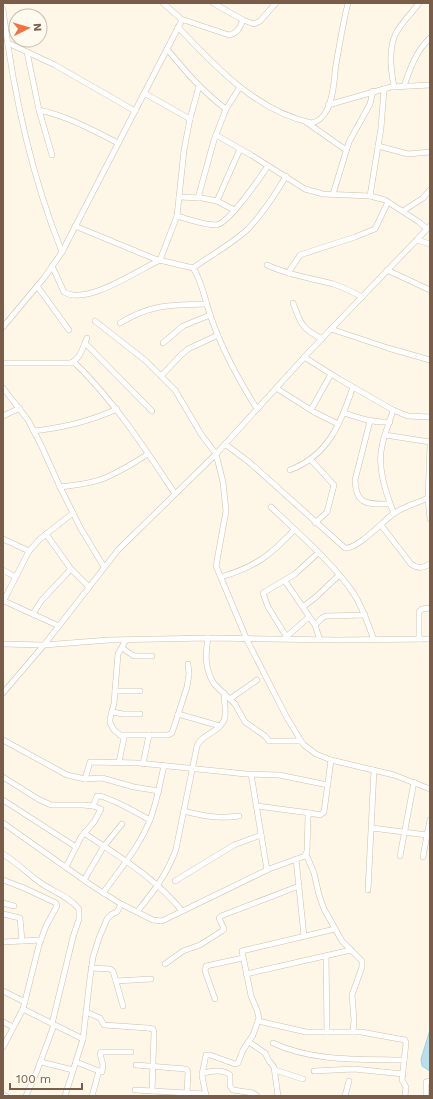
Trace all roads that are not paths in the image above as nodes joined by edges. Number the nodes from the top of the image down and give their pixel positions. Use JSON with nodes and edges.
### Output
{"nodes":[{"id":1,"x":163,"y":3,"type":"edge"},
{"id":2,"x":213,"y":3,"type":"edge"},
{"id":3,"x":276,"y":3,"type":"edge"},
{"id":4,"x":348,"y":3,"type":"edge"},
{"id":5,"x":419,"y":3,"type":"edge"},
{"id":6,"x":3,"y":9,"type":"edge"},
{"id":7,"x":181,"y":19,"type":"junction"},
{"id":8,"x":243,"y":20,"type":"junction"},
{"id":9,"x":178,"y":28,"type":"junction"},
{"id":10,"x":430,"y":38,"type":"edge"},
{"id":11,"x":8,"y":43,"type":"edge"},
{"id":12,"x":9,"y":48,"type":"edge"},
{"id":13,"x":19,"y":48,"type":"edge"},
{"id":14,"x":167,"y":49,"type":"junction"},
{"id":15,"x":27,"y":52,"type":"junction"},
{"id":16,"x":430,"y":85,"type":"edge"},
{"id":17,"x":199,"y":86,"type":"junction"},
{"id":18,"x":404,"y":86,"type":"junction"},
{"id":19,"x":240,"y":87,"type":"junction"},
{"id":20,"x":394,"y":87,"type":"junction"},
{"id":21,"x":384,"y":89,"type":"junction"},
{"id":22,"x":373,"y":91,"type":"junction"},
{"id":23,"x":144,"y":94,"type":"junction"},
{"id":24,"x":328,"y":105,"type":"junction"},
{"id":25,"x":226,"y":109,"type":"junction"},
{"id":26,"x":39,"y":110,"type":"junction"},
{"id":27,"x":135,"y":110,"type":"junction"},
{"id":28,"x":190,"y":119,"type":"junction"},
{"id":29,"x":306,"y":122,"type":"junction"},
{"id":30,"x":216,"y":135,"type":"junction"},
{"id":31,"x":118,"y":143,"type":"junction"},
{"id":32,"x":378,"y":146,"type":"junction"},
{"id":33,"x":240,"y":149,"type":"junction"},
{"id":34,"x":346,"y":150,"type":"junction"},
{"id":35,"x":430,"y":152,"type":"edge"},
{"id":36,"x":52,"y":155,"type":"dead end"},
{"id":37,"x":268,"y":166,"type":"junction"},
{"id":38,"x":286,"y":176,"type":"junction"},
{"id":39,"x":430,"y":190,"type":"edge"},
{"id":40,"x":333,"y":194,"type":"junction"},
{"id":41,"x":370,"y":196,"type":"junction"},
{"id":42,"x":179,"y":197,"type":"junction"},
{"id":43,"x":198,"y":198,"type":"junction"},
{"id":44,"x":217,"y":202,"type":"junction"},
{"id":45,"x":388,"y":202,"type":"junction"},
{"id":46,"x":234,"y":210,"type":"junction"},
{"id":47,"x":403,"y":211,"type":"junction"},
{"id":48,"x":176,"y":216,"type":"junction"},
{"id":49,"x":75,"y":226,"type":"junction"},
{"id":50,"x":428,"y":228,"type":"edge"},
{"id":51,"x":417,"y":240,"type":"junction"},
{"id":52,"x":430,"y":244,"type":"edge"},
{"id":53,"x":62,"y":252,"type":"junction"},
{"id":54,"x":160,"y":260,"type":"junction"},
{"id":55,"x":267,"y":265,"type":"dead end"},
{"id":56,"x":52,"y":266,"type":"junction"},
{"id":57,"x":193,"y":268,"type":"junction"},
{"id":58,"x":387,"y":270,"type":"junction"},
{"id":59,"x":288,"y":273,"type":"junction"},
{"id":60,"x":37,"y":286,"type":"junction"},
{"id":61,"x":430,"y":290,"type":"edge"},
{"id":62,"x":362,"y":297,"type":"junction"},
{"id":63,"x":293,"y":303,"type":"dead end"},
{"id":64,"x":206,"y":304,"type":"junction"},
{"id":65,"x":210,"y":315,"type":"junction"},
{"id":66,"x":95,"y":321,"type":"dead end"},
{"id":67,"x":120,"y":323,"type":"dead end"},
{"id":68,"x":3,"y":327,"type":"edge"},
{"id":69,"x":331,"y":329,"type":"junction"},
{"id":70,"x":69,"y":330,"type":"dead end"},
{"id":71,"x":218,"y":335,"type":"junction"},
{"id":72,"x":322,"y":339,"type":"junction"},
{"id":73,"x":163,"y":343,"type":"dead end"},
{"id":74,"x":304,"y":357,"type":"junction"},
{"id":75,"x":430,"y":360,"type":"edge"},
{"id":76,"x":74,"y":362,"type":"junction"},
{"id":77,"x":3,"y":363,"type":"edge"},
{"id":78,"x":331,"y":374,"type":"junction"},
{"id":79,"x":161,"y":376,"type":"junction"},
{"id":80,"x":353,"y":387,"type":"junction"},
{"id":81,"x":3,"y":388,"type":"edge"},
{"id":82,"x":276,"y":388,"type":"junction"},
{"id":83,"x":20,"y":408,"type":"junction"},
{"id":84,"x":258,"y":408,"type":"junction"},
{"id":85,"x":117,"y":409,"type":"junction"},
{"id":86,"x":311,"y":410,"type":"junction"},
{"id":87,"x":393,"y":410,"type":"junction"},
{"id":88,"x":152,"y":411,"type":"dead end"},
{"id":89,"x":344,"y":413,"type":"junction"},
{"id":90,"x":3,"y":416,"type":"edge"},
{"id":91,"x":430,"y":418,"type":"edge"},
{"id":92,"x":370,"y":421,"type":"junction"},
{"id":93,"x":390,"y":422,"type":"junction"},
{"id":94,"x":338,"y":424,"type":"junction"},
{"id":95,"x":34,"y":431,"type":"junction"},
{"id":96,"x":385,"y":435,"type":"junction"},
{"id":97,"x":430,"y":443,"type":"edge"},
{"id":98,"x":225,"y":444,"type":"junction"},
{"id":99,"x":148,"y":454,"type":"junction"},
{"id":100,"x":216,"y":454,"type":"junction"},
{"id":101,"x":311,"y":460,"type":"junction"},
{"id":102,"x":290,"y":470,"type":"dead end"},
{"id":103,"x":60,"y":488,"type":"junction"},
{"id":104,"x":429,"y":489,"type":"edge"},
{"id":105,"x":175,"y":494,"type":"junction"},
{"id":106,"x":429,"y":502,"type":"edge"},
{"id":107,"x":390,"y":504,"type":"junction"},
{"id":108,"x":271,"y":507,"type":"dead end"},
{"id":109,"x":73,"y":513,"type":"junction"},
{"id":110,"x":394,"y":514,"type":"junction"},
{"id":111,"x":430,"y":519,"type":"edge"},
{"id":112,"x":315,"y":523,"type":"junction"},
{"id":113,"x":381,"y":525,"type":"junction"},
{"id":114,"x":294,"y":530,"type":"junction"},
{"id":115,"x":46,"y":534,"type":"junction"},
{"id":116,"x":3,"y":539,"type":"edge"},
{"id":117,"x":29,"y":551,"type":"junction"},
{"id":118,"x":318,"y":553,"type":"junction"},
{"id":119,"x":430,"y":564,"type":"edge"},
{"id":120,"x":104,"y":567,"type":"junction"},
{"id":121,"x":71,"y":569,"type":"junction"},
{"id":122,"x":3,"y":570,"type":"edge"},
{"id":123,"x":339,"y":575,"type":"junction"},
{"id":124,"x":15,"y":577,"type":"junction"},
{"id":125,"x":221,"y":577,"type":"junction"},
{"id":126,"x":285,"y":581,"type":"junction"},
{"id":127,"x":89,"y":587,"type":"junction"},
{"id":128,"x":3,"y":589,"type":"edge"},
{"id":129,"x":9,"y":591,"type":"junction"},
{"id":130,"x":3,"y":601,"type":"edge"},
{"id":131,"x":302,"y":607,"type":"junction"},
{"id":132,"x":430,"y":608,"type":"edge"},
{"id":133,"x":33,"y":614,"type":"junction"},
{"id":134,"x":365,"y":615,"type":"junction"},
{"id":135,"x":309,"y":617,"type":"junction"},
{"id":136,"x":315,"y":625,"type":"junction"},
{"id":137,"x":59,"y":626,"type":"junction"},
{"id":138,"x":208,"y":638,"type":"junction"},
{"id":139,"x":284,"y":638,"type":"junction"},
{"id":140,"x":419,"y":639,"type":"junction"},
{"id":141,"x":430,"y":639,"type":"edge"},
{"id":142,"x":126,"y":640,"type":"junction"},
{"id":143,"x":247,"y":640,"type":"junction"},
{"id":144,"x":320,"y":640,"type":"junction"},
{"id":145,"x":374,"y":640,"type":"junction"},
{"id":146,"x":3,"y":644,"type":"edge"},
{"id":147,"x":44,"y":645,"type":"junction"},
{"id":148,"x":122,"y":648,"type":"junction"},
{"id":149,"x":152,"y":656,"type":"dead end"},
{"id":150,"x":188,"y":664,"type":"dead end"},
{"id":151,"x":257,"y":680,"type":"dead end"},
{"id":152,"x":140,"y":691,"type":"dead end"},
{"id":153,"x":3,"y":692,"type":"edge"},
{"id":154,"x":114,"y":692,"type":"junction"},
{"id":155,"x":224,"y":693,"type":"junction"},
{"id":156,"x":230,"y":699,"type":"junction"},
{"id":157,"x":112,"y":712,"type":"junction"},
{"id":158,"x":140,"y":714,"type":"dead end"},
{"id":159,"x":178,"y":714,"type":"junction"},
{"id":160,"x":220,"y":726,"type":"junction"},
{"id":161,"x":120,"y":735,"type":"junction"},
{"id":162,"x":149,"y":735,"type":"junction"},
{"id":163,"x":3,"y":740,"type":"edge"},
{"id":164,"x":301,"y":741,"type":"junction"},
{"id":165,"x":331,"y":760,"type":"junction"},
{"id":166,"x":119,"y":762,"type":"junction"},
{"id":167,"x":143,"y":764,"type":"junction"},
{"id":168,"x":164,"y":766,"type":"junction"},
{"id":169,"x":192,"y":768,"type":"junction"},
{"id":170,"x":374,"y":770,"type":"junction"},
{"id":171,"x":251,"y":774,"type":"junction"},
{"id":172,"x":3,"y":777,"type":"edge"},
{"id":173,"x":85,"y":778,"type":"junction"},
{"id":174,"x":414,"y":782,"type":"junction"},
{"id":175,"x":328,"y":785,"type":"junction"},
{"id":176,"x":430,"y":789,"type":"edge"},
{"id":177,"x":159,"y":790,"type":"junction"},
{"id":178,"x":3,"y":800,"type":"edge"},
{"id":179,"x":93,"y":806,"type":"junction"},
{"id":180,"x":257,"y":806,"type":"junction"},
{"id":181,"x":184,"y":811,"type":"junction"},
{"id":182,"x":310,"y":813,"type":"junction"},
{"id":183,"x":239,"y":816,"type":"dead end"},
{"id":184,"x":150,"y":820,"type":"junction"},
{"id":185,"x":430,"y":820,"type":"edge"},
{"id":186,"x":3,"y":824,"type":"edge"},
{"id":187,"x":122,"y":824,"type":"dead end"},
{"id":188,"x":372,"y":828,"type":"junction"},
{"id":189,"x":84,"y":832,"type":"junction"},
{"id":190,"x":404,"y":832,"type":"junction"},
{"id":191,"x":261,"y":834,"type":"junction"},
{"id":192,"x":427,"y":835,"type":"junction"},
{"id":193,"x":104,"y":846,"type":"junction"},
{"id":194,"x":76,"y":847,"type":"junction"},
{"id":195,"x":3,"y":854,"type":"edge"},
{"id":196,"x":306,"y":854,"type":"junction"},
{"id":197,"x":400,"y":856,"type":"dead end"},
{"id":198,"x":423,"y":857,"type":"dead end"},
{"id":199,"x":296,"y":859,"type":"junction"},
{"id":200,"x":126,"y":861,"type":"junction"},
{"id":201,"x":66,"y":867,"type":"junction"},
{"id":202,"x":267,"y":870,"type":"junction"},
{"id":203,"x":3,"y":880,"type":"edge"},
{"id":204,"x":84,"y":880,"type":"junction"},
{"id":205,"x":175,"y":881,"type":"dead end"},
{"id":206,"x":157,"y":886,"type":"junction"},
{"id":207,"x":299,"y":886,"type":"junction"},
{"id":208,"x":368,"y":890,"type":"dead end"},
{"id":209,"x":103,"y":893,"type":"junction"},
{"id":210,"x":3,"y":903,"type":"edge"},
{"id":211,"x":121,"y":904,"type":"junction"},
{"id":212,"x":14,"y":906,"type":"dead end"},
{"id":213,"x":182,"y":911,"type":"junction"},
{"id":214,"x":137,"y":912,"type":"junction"},
{"id":215,"x":3,"y":914,"type":"edge"},
{"id":216,"x":335,"y":929,"type":"junction"},
{"id":217,"x":304,"y":936,"type":"junction"},
{"id":218,"x":41,"y":940,"type":"junction"},
{"id":219,"x":22,"y":941,"type":"junction"},
{"id":220,"x":3,"y":942,"type":"edge"},
{"id":221,"x":351,"y":950,"type":"junction"},
{"id":222,"x":326,"y":956,"type":"junction"},
{"id":223,"x":243,"y":958,"type":"junction"},
{"id":224,"x":165,"y":964,"type":"dead end"},
{"id":225,"x":91,"y":968,"type":"junction"},
{"id":226,"x":246,"y":974,"type":"junction"},
{"id":227,"x":151,"y":979,"type":"dead end"},
{"id":228,"x":116,"y":981,"type":"junction"},
{"id":229,"x":3,"y":991,"type":"edge"},
{"id":230,"x":215,"y":999,"type":"dead end"},
{"id":231,"x":26,"y":1002,"type":"junction"},
{"id":232,"x":123,"y":1006,"type":"dead end"},
{"id":233,"x":23,"y":1009,"type":"junction"},
{"id":234,"x":86,"y":1012,"type":"junction"},
{"id":235,"x":258,"y":1021,"type":"junction"},
{"id":236,"x":3,"y":1022,"type":"edge"},
{"id":237,"x":53,"y":1024,"type":"junction"},
{"id":238,"x":13,"y":1026,"type":"junction"},
{"id":239,"x":327,"y":1032,"type":"junction"},
{"id":240,"x":353,"y":1032,"type":"junction"},
{"id":241,"x":83,"y":1039,"type":"junction"},
{"id":242,"x":249,"y":1042,"type":"junction"},
{"id":243,"x":273,"y":1043,"type":"dead end"},
{"id":244,"x":3,"y":1046,"type":"edge"},
{"id":245,"x":132,"y":1052,"type":"dead end"},
{"id":246,"x":404,"y":1060,"type":"junction"},
{"id":247,"x":40,"y":1062,"type":"junction"},
{"id":248,"x":76,"y":1062,"type":"junction"},
{"id":249,"x":136,"y":1065,"type":"dead end"},
{"id":250,"x":153,"y":1066,"type":"junction"},
{"id":251,"x":73,"y":1070,"type":"junction"},
{"id":252,"x":275,"y":1070,"type":"junction"},
{"id":253,"x":99,"y":1071,"type":"junction"},
{"id":254,"x":314,"y":1071,"type":"dead end"},
{"id":255,"x":202,"y":1074,"type":"junction"},
{"id":256,"x":403,"y":1074,"type":"junction"},
{"id":257,"x":303,"y":1078,"type":"dead end"},
{"id":258,"x":349,"y":1081,"type":"dead end"},
{"id":259,"x":430,"y":1081,"type":"edge"},
{"id":260,"x":135,"y":1090,"type":"dead end"},
{"id":261,"x":152,"y":1091,"type":"junction"},
{"id":262,"x":187,"y":1093,"type":"junction"},
{"id":263,"x":235,"y":1094,"type":"edge"},
{"id":264,"x":3,"y":1095,"type":"edge"},
{"id":265,"x":206,"y":1095,"type":"edge"},
{"id":266,"x":6,"y":1096,"type":"edge"},
{"id":267,"x":26,"y":1096,"type":"edge"},
{"id":268,"x":65,"y":1096,"type":"edge"},
{"id":269,"x":92,"y":1096,"type":"edge"},
{"id":270,"x":257,"y":1096,"type":"edge"},
{"id":271,"x":278,"y":1096,"type":"edge"},
{"id":272,"x":345,"y":1096,"type":"edge"},
{"id":273,"x":405,"y":1096,"type":"edge"},
{"id":274,"x":426,"y":1096,"type":"edge"}],
"edges":[{"from":1,"to":7,"type":"street"},
{"from":2,"to":8,"type":"street"},
{"from":3,"to":8,"type":"street"},
{"from":4,"to":24,"type":"street"},
{"from":5,"to":20,"type":"street"},
{"from":6,"to":11,"type":"street"},
{"from":7,"to":8,"type":"street"},
{"from":7,"to":9,"type":"street"},
{"from":9,"to":14,"type":"street"},
{"from":9,"to":19,"type":"street"},
{"from":10,"to":18,"type":"street"},
{"from":12,"to":53,"type":"street"},
{"from":13,"to":15,"type":"street"},
{"from":14,"to":17,"type":"street"},
{"from":14,"to":23,"type":"street"},
{"from":15,"to":26,"type":"street"},
{"from":15,"to":27,"type":"street"},
{"from":16,"to":18,"type":"street"},
{"from":17,"to":25,"type":"street"},
{"from":17,"to":28,"type":"street"},
{"from":18,"to":20,"type":"street"},
{"from":19,"to":25,"type":"street"},
{"from":19,"to":29,"type":"street"},
{"from":20,"to":21,"type":"street"},
{"from":21,"to":22,"type":"street"},
{"from":21,"to":32,"type":"street"},
{"from":22,"to":24,"type":"street"},
{"from":22,"to":34,"type":"street"},
{"from":23,"to":27,"type":"street"},
{"from":23,"to":28,"type":"street"},
{"from":24,"to":29,"type":"street"},
{"from":25,"to":30,"type":"street"},
{"from":26,"to":31,"type":"street"},
{"from":26,"to":36,"type":"street"},
{"from":27,"to":31,"type":"street"},
{"from":28,"to":42,"type":"street"},
{"from":29,"to":34,"type":"street"},
{"from":30,"to":33,"type":"street"},
{"from":30,"to":43,"type":"street"},
{"from":31,"to":49,"type":"street"},
{"from":32,"to":35,"type":"street"},
{"from":32,"to":41,"type":"street"},
{"from":33,"to":37,"type":"street"},
{"from":33,"to":44,"type":"street"},
{"from":34,"to":40,"type":"street"},
{"from":37,"to":38,"type":"street"},
{"from":37,"to":46,"type":"street"},
{"from":38,"to":40,"type":"street"},
{"from":38,"to":57,"type":"street"},
{"from":39,"to":47,"type":"street"},
{"from":40,"to":41,"type":"street"},
{"from":41,"to":45,"type":"street"},
{"from":42,"to":43,"type":"street"},
{"from":42,"to":48,"type":"street"},
{"from":43,"to":44,"type":"street"},
{"from":44,"to":46,"type":"street"},
{"from":45,"to":47,"type":"street"},
{"from":45,"to":59,"type":"street"},
{"from":46,"to":48,"type":"street"},
{"from":47,"to":50,"type":"street"},
{"from":48,"to":54,"type":"street"},
{"from":49,"to":53,"type":"street"},
{"from":49,"to":54,"type":"street"},
{"from":50,"to":51,"type":"street"},
{"from":51,"to":52,"type":"street"},
{"from":51,"to":58,"type":"street"},
{"from":53,"to":56,"type":"street"},
{"from":54,"to":56,"type":"street"},
{"from":54,"to":57,"type":"street"},
{"from":55,"to":59,"type":"street"},
{"from":56,"to":60,"type":"street"},
{"from":57,"to":64,"type":"street"},
{"from":58,"to":61,"type":"street"},
{"from":58,"to":62,"type":"street"},
{"from":59,"to":62,"type":"street"},
{"from":60,"to":68,"type":"street"},
{"from":60,"to":70,"type":"street"},
{"from":62,"to":69,"type":"street"},
{"from":63,"to":72,"type":"street"},
{"from":64,"to":65,"type":"street"},
{"from":64,"to":67,"type":"street"},
{"from":65,"to":71,"type":"street"},
{"from":65,"to":73,"type":"street"},
{"from":66,"to":79,"type":"street"},
{"from":69,"to":72,"type":"street"},
{"from":69,"to":75,"type":"street"},
{"from":71,"to":79,"type":"street"},
{"from":71,"to":84,"type":"street"},
{"from":72,"to":74,"type":"street"},
{"from":74,"to":78,"type":"street"},
{"from":74,"to":82,"type":"street"},
{"from":76,"to":77,"type":"street"},
{"from":76,"to":85,"type":"street"},
{"from":76,"to":88,"type":"street"},
{"from":78,"to":80,"type":"street"},
{"from":78,"to":86,"type":"street"},
{"from":79,"to":100,"type":"street"},
{"from":80,"to":87,"type":"street"},
{"from":80,"to":89,"type":"street"},
{"from":81,"to":83,"type":"street"},
{"from":82,"to":84,"type":"street"},
{"from":82,"to":86,"type":"street"},
{"from":83,"to":90,"type":"street"},
{"from":83,"to":95,"type":"street"},
{"from":84,"to":98,"type":"street"},
{"from":85,"to":95,"type":"street"},
{"from":85,"to":99,"type":"street"},
{"from":86,"to":94,"type":"street"},
{"from":87,"to":91,"type":"street"},
{"from":87,"to":93,"type":"street"},
{"from":89,"to":92,"type":"street"},
{"from":89,"to":94,"type":"street"},
{"from":92,"to":93,"type":"street"},
{"from":92,"to":107,"type":"street"},
{"from":93,"to":96,"type":"street"},
{"from":94,"to":101,"type":"street"},
{"from":95,"to":103,"type":"street"},
{"from":96,"to":97,"type":"street"},
{"from":96,"to":107,"type":"street"},
{"from":97,"to":104,"type":"street"},
{"from":98,"to":100,"type":"street"},
{"from":98,"to":112,"type":"street"},
{"from":99,"to":103,"type":"street"},
{"from":99,"to":105,"type":"street"},
{"from":100,"to":105,"type":"street"},
{"from":100,"to":125,"type":"street"},
{"from":101,"to":102,"type":"street"},
{"from":101,"to":112,"type":"street"},
{"from":103,"to":109,"type":"street"},
{"from":104,"to":106,"type":"street"},
{"from":105,"to":120,"type":"street"},
{"from":106,"to":110,"type":"street"},
{"from":106,"to":111,"type":"street"},
{"from":107,"to":110,"type":"street"},
{"from":108,"to":114,"type":"street"},
{"from":109,"to":115,"type":"street"},
{"from":109,"to":120,"type":"street"},
{"from":110,"to":113,"type":"street"},
{"from":112,"to":113,"type":"street"},
{"from":113,"to":119,"type":"street"},
{"from":114,"to":118,"type":"street"},
{"from":114,"to":125,"type":"street"},
{"from":115,"to":117,"type":"street"},
{"from":115,"to":121,"type":"street"},
{"from":116,"to":117,"type":"street"},
{"from":117,"to":124,"type":"street"},
{"from":118,"to":123,"type":"street"},
{"from":118,"to":126,"type":"street"},
{"from":120,"to":127,"type":"street"},
{"from":121,"to":127,"type":"street"},
{"from":121,"to":133,"type":"street"},
{"from":122,"to":124,"type":"street"},
{"from":123,"to":131,"type":"street"},
{"from":123,"to":134,"type":"street"},
{"from":124,"to":129,"type":"street"},
{"from":125,"to":143,"type":"street"},
{"from":126,"to":131,"type":"street"},
{"from":126,"to":139,"type":"street"},
{"from":127,"to":137,"type":"street"},
{"from":128,"to":129,"type":"street"},
{"from":129,"to":130,"type":"street"},
{"from":130,"to":133,"type":"street"},
{"from":131,"to":135,"type":"street"},
{"from":132,"to":140,"type":"street"},
{"from":133,"to":137,"type":"street"},
{"from":134,"to":136,"type":"street"},
{"from":134,"to":145,"type":"street"},
{"from":135,"to":136,"type":"street"},
{"from":135,"to":139,"type":"street"},
{"from":136,"to":144,"type":"street"},
{"from":137,"to":147,"type":"street"},
{"from":138,"to":142,"type":"street"},
{"from":138,"to":143,"type":"street"},
{"from":138,"to":155,"type":"street"},
{"from":139,"to":143,"type":"street"},
{"from":139,"to":144,"type":"street"},
{"from":140,"to":141,"type":"street"},
{"from":140,"to":145,"type":"street"},
{"from":142,"to":147,"type":"street"},
{"from":142,"to":148,"type":"street"},
{"from":143,"to":164,"type":"street"},
{"from":144,"to":145,"type":"street"},
{"from":146,"to":147,"type":"street"},
{"from":147,"to":153,"type":"street"},
{"from":148,"to":149,"type":"street"},
{"from":148,"to":154,"type":"street"},
{"from":150,"to":159,"type":"street"},
{"from":151,"to":156,"type":"street"},
{"from":152,"to":154,"type":"street"},
{"from":154,"to":157,"type":"street"},
{"from":155,"to":156,"type":"street"},
{"from":155,"to":160,"type":"street"},
{"from":156,"to":164,"type":"street"},
{"from":157,"to":158,"type":"street"},
{"from":157,"to":161,"type":"street"},
{"from":159,"to":160,"type":"street"},
{"from":159,"to":162,"type":"street"},
{"from":160,"to":169,"type":"street"},
{"from":161,"to":162,"type":"street"},
{"from":161,"to":166,"type":"street"},
{"from":162,"to":167,"type":"street"},
{"from":163,"to":173,"type":"street"},
{"from":164,"to":165,"type":"street"},
{"from":165,"to":170,"type":"street"},
{"from":165,"to":175,"type":"street"},
{"from":166,"to":167,"type":"street"},
{"from":166,"to":173,"type":"street"},
{"from":167,"to":168,"type":"street"},
{"from":168,"to":169,"type":"street"},
{"from":168,"to":177,"type":"street"},
{"from":169,"to":171,"type":"street"},
{"from":169,"to":181,"type":"street"},
{"from":170,"to":174,"type":"street"},
{"from":170,"to":188,"type":"street"},
{"from":171,"to":175,"type":"street"},
{"from":171,"to":180,"type":"street"},
{"from":172,"to":179,"type":"street"},
{"from":173,"to":177,"type":"street"},
{"from":174,"to":176,"type":"street"},
{"from":174,"to":190,"type":"street"},
{"from":175,"to":182,"type":"street"},
{"from":177,"to":184,"type":"street"},
{"from":178,"to":194,"type":"street"},
{"from":179,"to":184,"type":"street"},
{"from":179,"to":189,"type":"street"},
{"from":180,"to":182,"type":"street"},
{"from":180,"to":191,"type":"street"},
{"from":181,"to":183,"type":"street"},
{"from":181,"to":206,"type":"street"},
{"from":182,"to":196,"type":"street"},
{"from":184,"to":200,"type":"street"},
{"from":185,"to":192,"type":"street"},
{"from":186,"to":201,"type":"street"},
{"from":187,"to":193,"type":"street"},
{"from":188,"to":190,"type":"street"},
{"from":188,"to":208,"type":"street"},
{"from":189,"to":193,"type":"street"},
{"from":189,"to":194,"type":"street"},
{"from":190,"to":192,"type":"street"},
{"from":190,"to":197,"type":"street"},
{"from":191,"to":202,"type":"street"},
{"from":191,"to":205,"type":"street"},
{"from":192,"to":198,"type":"street"},
{"from":193,"to":200,"type":"street"},
{"from":193,"to":204,"type":"street"},
{"from":194,"to":201,"type":"street"},
{"from":195,"to":237,"type":"street"},
{"from":196,"to":199,"type":"street"},
{"from":196,"to":216,"type":"street"},
{"from":199,"to":202,"type":"street"},
{"from":199,"to":207,"type":"street"},
{"from":200,"to":206,"type":"street"},
{"from":200,"to":209,"type":"street"},
{"from":201,"to":204,"type":"street"},
{"from":202,"to":213,"type":"street"},
{"from":203,"to":218,"type":"street"},
{"from":204,"to":209,"type":"street"},
{"from":206,"to":213,"type":"street"},
{"from":206,"to":214,"type":"street"},
{"from":207,"to":217,"type":"street"},
{"from":207,"to":224,"type":"street"},
{"from":209,"to":211,"type":"street"},
{"from":210,"to":212,"type":"street"},
{"from":211,"to":214,"type":"street"},
{"from":211,"to":225,"type":"street"},
{"from":213,"to":214,"type":"street"},
{"from":215,"to":219,"type":"street"},
{"from":216,"to":217,"type":"street"},
{"from":216,"to":221,"type":"street"},
{"from":217,"to":223,"type":"street"},
{"from":218,"to":219,"type":"street"},
{"from":218,"to":231,"type":"street"},
{"from":219,"to":220,"type":"street"},
{"from":221,"to":222,"type":"street"},
{"from":221,"to":240,"type":"street"},
{"from":222,"to":226,"type":"street"},
{"from":222,"to":239,"type":"street"},
{"from":223,"to":226,"type":"street"},
{"from":223,"to":230,"type":"street"},
{"from":225,"to":228,"type":"street"},
{"from":225,"to":234,"type":"street"},
{"from":226,"to":235,"type":"street"},
{"from":227,"to":228,"type":"street"},
{"from":228,"to":232,"type":"street"},
{"from":229,"to":231,"type":"street"},
{"from":231,"to":233,"type":"street"},
{"from":233,"to":237,"type":"street"},
{"from":233,"to":238,"type":"street"},
{"from":234,"to":241,"type":"street"},
{"from":234,"to":250,"type":"street"},
{"from":235,"to":239,"type":"street"},
{"from":235,"to":242,"type":"street"},
{"from":236,"to":238,"type":"street"},
{"from":237,"to":241,"type":"street"},
{"from":237,"to":247,"type":"street"},
{"from":238,"to":244,"type":"street"},
{"from":239,"to":240,"type":"street"},
{"from":240,"to":246,"type":"street"},
{"from":241,"to":248,"type":"street"},
{"from":242,"to":252,"type":"street"},
{"from":242,"to":255,"type":"street"},
{"from":243,"to":246,"type":"street"},
{"from":245,"to":253,"type":"street"},
{"from":246,"to":256,"type":"street"},
{"from":247,"to":251,"type":"street"},
{"from":247,"to":267,"type":"street"},
{"from":248,"to":251,"type":"street"},
{"from":248,"to":253,"type":"street"},
{"from":249,"to":250,"type":"street"},
{"from":250,"to":261,"type":"street"},
{"from":250,"to":262,"type":"street"},
{"from":251,"to":268,"type":"street"},
{"from":252,"to":257,"type":"street"},
{"from":252,"to":271,"type":"street"},
{"from":253,"to":269,"type":"street"},
{"from":254,"to":256,"type":"street"},
{"from":255,"to":263,"type":"street"},
{"from":255,"to":265,"type":"street"},
{"from":256,"to":273,"type":"street"},
{"from":258,"to":272,"type":"street"},
{"from":259,"to":274,"type":"street"},
{"from":260,"to":261,"type":"street"},
{"from":261,"to":262,"type":"street"},
{"from":262,"to":265,"type":"street"},
{"from":263,"to":270,"type":"street"},
{"from":264,"to":266,"type":"street"}]}
